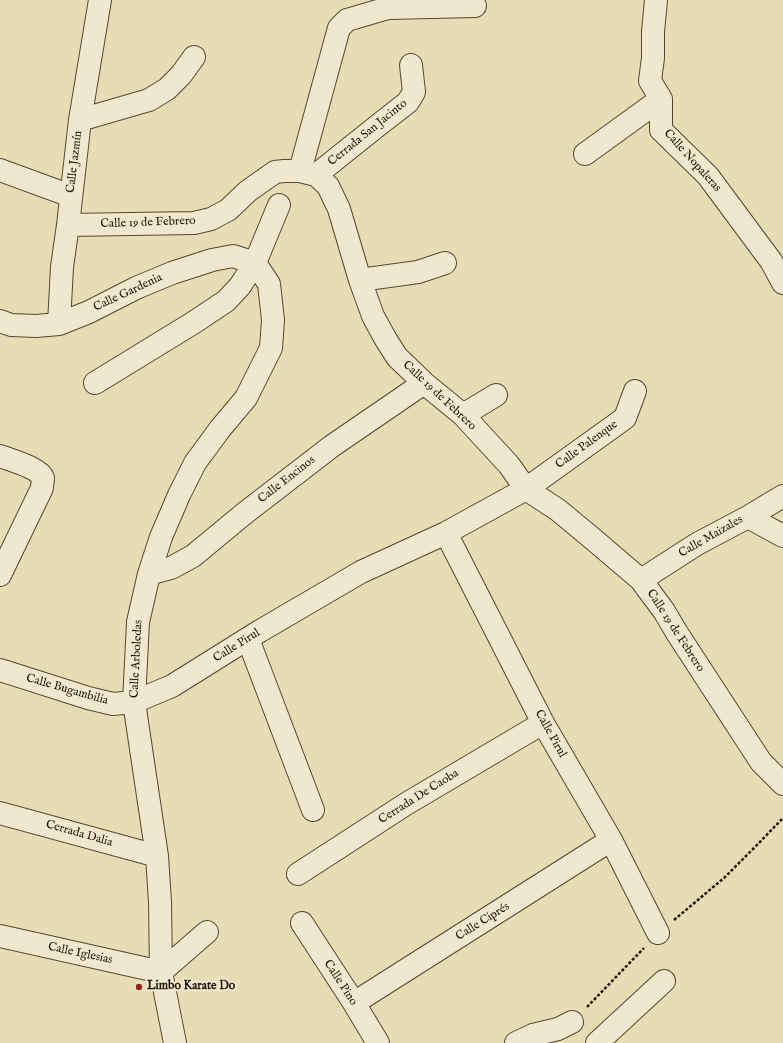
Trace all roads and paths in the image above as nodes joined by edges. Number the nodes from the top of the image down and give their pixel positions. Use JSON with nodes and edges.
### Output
{"nodes":[{"id":1,"x":100,"y":0,"type":"edge"},
{"id":2,"x":656,"y":0,"type":"edge"},
{"id":3,"x":475,"y":6,"type":"dead end"},
{"id":4,"x":194,"y":57,"type":"dead end"},
{"id":5,"x":411,"y":65,"type":"dead end"},
{"id":6,"x":661,"y":100,"type":"junction"},
{"id":7,"x":80,"y":120,"type":"junction"},
{"id":8,"x":585,"y":154,"type":"dead end"},
{"id":9,"x":0,"y":170,"type":"edge"},
{"id":10,"x":308,"y":173,"type":"junction"},
{"id":11,"x":71,"y":196,"type":"junction"},
{"id":12,"x":279,"y":205,"type":"dead end"},
{"id":13,"x":68,"y":225,"type":"junction"},
{"id":14,"x":255,"y":263,"type":"junction"},
{"id":15,"x":445,"y":263,"type":"dead end"},
{"id":16,"x":360,"y":280,"type":"junction"},
{"id":17,"x":783,"y":283,"type":"edge"},
{"id":18,"x":0,"y":321,"type":"edge"},
{"id":19,"x":59,"y":324,"type":"junction"},
{"id":20,"x":95,"y":383,"type":"dead end"},
{"id":21,"x":424,"y":383,"type":"junction"},
{"id":22,"x":635,"y":391,"type":"dead end"},
{"id":23,"x":496,"y":395,"type":"dead end"},
{"id":24,"x":463,"y":415,"type":"junction"},
{"id":25,"x":0,"y":456,"type":"edge"},
{"id":26,"x":526,"y":489,"type":"junction"},
{"id":27,"x":783,"y":496,"type":"edge"},
{"id":28,"x":748,"y":517,"type":"junction"},
{"id":29,"x":446,"y":533,"type":"junction"},
{"id":30,"x":783,"y":536,"type":"edge"},
{"id":31,"x":149,"y":574,"type":"junction"},
{"id":32,"x":0,"y":575,"type":"edge"},
{"id":33,"x":641,"y":580,"type":"junction"},
{"id":34,"x":248,"y":639,"type":"junction"},
{"id":35,"x":0,"y":670,"type":"edge"},
{"id":36,"x":134,"y":702,"type":"junction"},
{"id":37,"x":543,"y":723,"type":"junction"},
{"id":38,"x":783,"y":784,"type":"edge"},
{"id":39,"x":313,"y":810,"type":"dead end"},
{"id":40,"x":0,"y":813,"type":"edge"},
{"id":41,"x":612,"y":840,"type":"junction"},
{"id":42,"x":157,"y":856,"type":"junction"},
{"id":43,"x":298,"y":874,"type":"dead end"},
{"id":44,"x":302,"y":923,"type":"dead end"},
{"id":45,"x":207,"y":932,"type":"dead end"},
{"id":46,"x":658,"y":933,"type":"dead end"},
{"id":47,"x":0,"y":936,"type":"edge"},
{"id":48,"x":161,"y":972,"type":"junction"},
{"id":49,"x":664,"y":981,"type":"dead end"},
{"id":50,"x":354,"y":1003,"type":"junction"},
{"id":51,"x":572,"y":1022,"type":"dead end"},
{"id":52,"x":175,"y":1043,"type":"edge"},
{"id":53,"x":378,"y":1043,"type":"edge"},
{"id":54,"x":516,"y":1043,"type":"edge"},
{"id":55,"x":597,"y":1043,"type":"edge"}],
"edges":[{"from":1,"to":7,"type":"street","name":"Calle Jazmín"},
{"from":2,"to":6,"type":"street"},
{"from":3,"to":10,"type":"street"},
{"from":4,"to":7,"type":"street"},
{"from":5,"to":10,"type":"street","name":"Cerrada San Jacinto"},
{"from":6,"to":8,"type":"street"},
{"from":6,"to":17,"type":"street","name":"Calle Nopaleras"},
{"from":7,"to":11,"type":"street","name":"Calle Jazmín"},
{"from":9,"to":11,"type":"street"},
{"from":10,"to":13,"type":"street","name":"Calle 19 de Febrero"},
{"from":10,"to":16,"type":"street","name":"Calle 19 de Febrero"},
{"from":11,"to":13,"type":"street","name":"Calle Jazmín"},
{"from":12,"to":14,"type":"street"},
{"from":13,"to":19,"type":"street","name":"Calle Jazmín"},
{"from":14,"to":19,"type":"street","name":"Calle Gardenia"},
{"from":14,"to":20,"type":"street"},
{"from":14,"to":31,"type":"street","name":"Calle Arboledas"},
{"from":15,"to":16,"type":"street"},
{"from":16,"to":21,"type":"street","name":"Calle 19 de Febrero"},
{"from":18,"to":19,"type":"street","name":"Calle Gardenia"},
{"from":21,"to":24,"type":"street","name":"Calle 19 de Febrero"},
{"from":21,"to":31,"type":"street","name":"Calle Encinos"},
{"from":22,"to":26,"type":"street","name":"Calle Palenque"},
{"from":23,"to":24,"type":"street"},
{"from":24,"to":26,"type":"street","name":"Calle 19 de Febrero"},
{"from":25,"to":32,"type":"street"},
{"from":26,"to":29,"type":"street","name":"Calle Pirul"},
{"from":26,"to":33,"type":"street","name":"Calle 19 de Febrero"},
{"from":27,"to":28,"type":"street","name":"Calle Maizales"},
{"from":28,"to":30,"type":"street"},
{"from":28,"to":33,"type":"street","name":"Calle Maizales"},
{"from":29,"to":34,"type":"street","name":"Calle Pirul"},
{"from":29,"to":37,"type":"street","name":"Calle Pirul"},
{"from":31,"to":36,"type":"street","name":"Calle Arboledas"},
{"from":33,"to":38,"type":"street","name":"Calle 19 de Febrero"},
{"from":34,"to":36,"type":"street","name":"Calle Pirul"},
{"from":34,"to":39,"type":"street"},
{"from":35,"to":36,"type":"street","name":"Calle Bugambilia"},
{"from":36,"to":42,"type":"street","name":"Calle Arboledas"},
{"from":37,"to":41,"type":"street","name":"Calle Pirul"},
{"from":37,"to":43,"type":"street","name":"Cerrada De Caoba"},
{"from":40,"to":42,"type":"street","name":"Cerrada Dalia"},
{"from":41,"to":46,"type":"street","name":"Calle Pirul"},
{"from":41,"to":50,"type":"street","name":"Calle Ciprés"},
{"from":42,"to":48,"type":"street","name":"Calle Arboledas"},
{"from":44,"to":50,"type":"street","name":"Calle Pino"},
{"from":45,"to":48,"type":"street"},
{"from":47,"to":48,"type":"street","name":"Calle Iglesias"},
{"from":48,"to":52,"type":"street","name":"Calle Arboledas"},
{"from":49,"to":55,"type":"street"},
{"from":50,"to":53,"type":"street","name":"Calle Pino"},
{"from":51,"to":54,"type":"street"}]}
